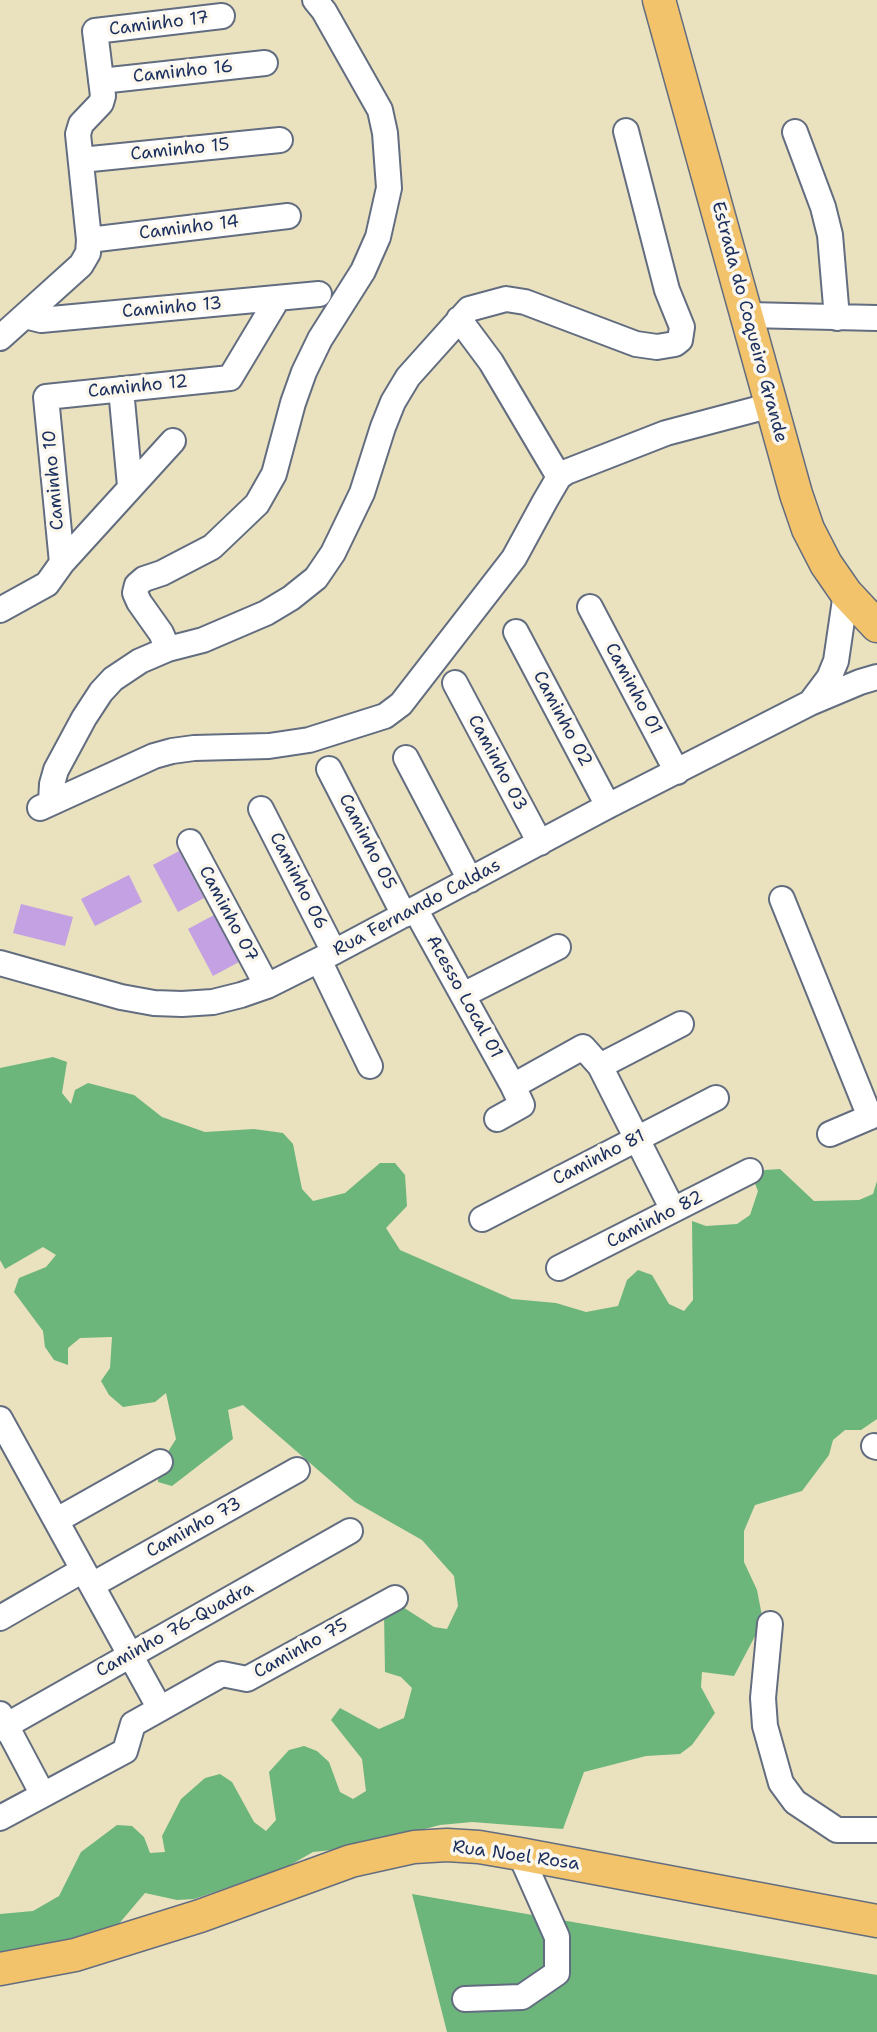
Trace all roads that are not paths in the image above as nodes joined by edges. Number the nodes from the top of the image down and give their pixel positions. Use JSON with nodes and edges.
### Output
{"nodes":[{"id":1,"x":315,"y":0,"type":"edge"},
{"id":2,"x":659,"y":0,"type":"edge"},
{"id":3,"x":222,"y":16,"type":"dead end"},
{"id":4,"x":265,"y":63,"type":"dead end"},
{"id":5,"x":101,"y":81,"type":"junction"},
{"id":6,"x":626,"y":131,"type":"dead end"},
{"id":7,"x":795,"y":132,"type":"dead end"},
{"id":8,"x":279,"y":140,"type":"dead end"},
{"id":9,"x":81,"y":160,"type":"junction"},
{"id":10,"x":288,"y":216,"type":"dead end"},
{"id":11,"x":89,"y":240,"type":"junction"},
{"id":12,"x":319,"y":294,"type":"dead end"},
{"id":13,"x":278,"y":298,"type":"junction"},
{"id":14,"x":748,"y":315,"type":"junction"},
{"id":15,"x":25,"y":316,"type":"junction"},
{"id":16,"x":837,"y":318,"type":"junction"},
{"id":17,"x":877,"y":318,"type":"edge"},
{"id":18,"x":459,"y":319,"type":"junction"},
{"id":19,"x":0,"y":338,"type":"edge"},
{"id":20,"x":121,"y":389,"type":"junction"},
{"id":21,"x":46,"y":397,"type":"joint"},
{"id":22,"x":772,"y":405,"type":"junction"},
{"id":23,"x":173,"y":442,"type":"dead end"},
{"id":24,"x":559,"y":477,"type":"junction"},
{"id":25,"x":130,"y":486,"type":"junction"},
{"id":26,"x":62,"y":563,"type":"junction"},
{"id":27,"x":846,"y":593,"type":"junction"},
{"id":28,"x":590,"y":607,"type":"dead end"},
{"id":29,"x":0,"y":610,"type":"edge"},
{"id":30,"x":877,"y":626,"type":"edge"},
{"id":31,"x":516,"y":632,"type":"dead end"},
{"id":32,"x":168,"y":649,"type":"junction"},
{"id":33,"x":836,"y":661,"type":"junction"},
{"id":34,"x":868,"y":679,"type":"edge"},
{"id":35,"x":455,"y":683,"type":"dead end"},
{"id":36,"x":810,"y":703,"type":"junction"},
{"id":37,"x":406,"y":758,"type":"dead end"},
{"id":38,"x":329,"y":769,"type":"dead end"},
{"id":39,"x":677,"y":772,"type":"junction"},
{"id":40,"x":608,"y":806,"type":"junction"},
{"id":41,"x":261,"y":809,"type":"dead end"},
{"id":42,"x":190,"y":842,"type":"dead end"},
{"id":43,"x":540,"y":843,"type":"junction"},
{"id":44,"x":470,"y":880,"type":"junction"},
{"id":45,"x":782,"y":899,"type":"dead end"},
{"id":46,"x":410,"y":912,"type":"junction"},
{"id":47,"x":558,"y":947,"type":"dead end"},
{"id":48,"x":327,"y":956,"type":"junction"},
{"id":49,"x":0,"y":963,"type":"edge"},
{"id":50,"x":267,"y":986,"type":"junction"},
{"id":51,"x":463,"y":995,"type":"junction"},
{"id":52,"x":681,"y":1024,"type":"dead end"},
{"id":53,"x":370,"y":1066,"type":"dead end"},
{"id":54,"x":600,"y":1066,"type":"junction"},
{"id":55,"x":513,"y":1086,"type":"junction"},
{"id":56,"x":716,"y":1098,"type":"dead end"},
{"id":57,"x":874,"y":1116,"type":"edge"},
{"id":58,"x":497,"y":1119,"type":"dead end"},
{"id":59,"x":830,"y":1134,"type":"dead end"},
{"id":60,"x":637,"y":1138,"type":"junction"},
{"id":61,"x":750,"y":1171,"type":"dead end"},
{"id":62,"x":673,"y":1210,"type":"junction"},
{"id":63,"x":482,"y":1219,"type":"dead end"},
{"id":64,"x":559,"y":1268,"type":"dead end"},
{"id":65,"x":0,"y":1419,"type":"edge"},
{"id":66,"x":160,"y":1462,"type":"dead end"},
{"id":67,"x":297,"y":1470,"type":"dead end"},
{"id":68,"x":57,"y":1520,"type":"junction"},
{"id":69,"x":350,"y":1531,"type":"dead end"},
{"id":70,"x":88,"y":1577,"type":"junction"},
{"id":71,"x":395,"y":1598,"type":"dead end"},
{"id":72,"x":0,"y":1618,"type":"edge"},
{"id":73,"x":771,"y":1624,"type":"dead end"},
{"id":74,"x":131,"y":1656,"type":"junction"},
{"id":75,"x":160,"y":1709,"type":"junction"},
{"id":76,"x":2,"y":1723,"type":"edge"},
{"id":77,"x":43,"y":1795,"type":"junction"},
{"id":78,"x":0,"y":1818,"type":"edge"},
{"id":79,"x":877,"y":1830,"type":"edge"},
{"id":80,"x":520,"y":1854,"type":"junction"},
{"id":81,"x":877,"y":1921,"type":"edge"},
{"id":82,"x":0,"y":1969,"type":"edge"},
{"id":83,"x":465,"y":1999,"type":"dead end"}],
"edges":[{"from":1,"to":32,"type":"street"},
{"from":2,"to":14,"type":"main road","name":"Estrada do Coqueiro Grande"},
{"from":3,"to":5,"type":"street","name":"Caminho 17"},
{"from":4,"to":5,"type":"street","name":"Caminho 16"},
{"from":5,"to":9,"type":"street"},
{"from":6,"to":18,"type":"street"},
{"from":7,"to":16,"type":"street"},
{"from":8,"to":9,"type":"street","name":"Caminho 15"},
{"from":9,"to":11,"type":"street"},
{"from":10,"to":11,"type":"street","name":"Caminho 14"},
{"from":11,"to":15,"type":"street"},
{"from":12,"to":13,"type":"street","name":"Caminho 13"},
{"from":13,"to":15,"type":"street","name":"Caminho 13"},
{"from":13,"to":20,"type":"street","name":"Caminho 12"},
{"from":14,"to":16,"type":"street"},
{"from":14,"to":22,"type":"main road","name":"Estrada do Coqueiro Grande"},
{"from":15,"to":19,"type":"street"},
{"from":16,"to":17,"type":"street"},
{"from":18,"to":24,"type":"street"},
{"from":18,"to":32,"type":"street"},
{"from":20,"to":21,"type":"street","name":"Caminho 12"},
{"from":20,"to":25,"type":"street"},
{"from":21,"to":26,"type":"street","name":"Caminho 10"},
{"from":22,"to":24,"type":"street"},
{"from":22,"to":27,"type":"main road","name":"Estrada do Coqueiro Grande"},
{"from":23,"to":25,"type":"street"},
{"from":24,"to":32,"type":"street"},
{"from":25,"to":26,"type":"street"},
{"from":26,"to":29,"type":"street"},
{"from":27,"to":30,"type":"main road","name":"Estrada do Coqueiro Grande"},
{"from":27,"to":33,"type":"street","name":"Rua Fernando Caldas"},
{"from":28,"to":39,"type":"street","name":"Caminho 01"},
{"from":31,"to":40,"type":"street","name":"Caminho 02"},
{"from":33,"to":34,"type":"street"},
{"from":33,"to":36,"type":"street","name":"Rua Fernando Caldas"},
{"from":34,"to":36,"type":"street","name":"Rua Fernando Caldas"},
{"from":35,"to":43,"type":"street","name":"Caminho 03"},
{"from":36,"to":39,"type":"street","name":"Rua Fernando Caldas"},
{"from":37,"to":44,"type":"street"},
{"from":38,"to":46,"type":"street","name":"Caminho 05"},
{"from":39,"to":40,"type":"street","name":"Rua Fernando Caldas"},
{"from":40,"to":43,"type":"street","name":"Rua Fernando Caldas"},
{"from":41,"to":48,"type":"street","name":"Caminho 06"},
{"from":42,"to":50,"type":"street","name":"Caminho 07"},
{"from":43,"to":44,"type":"street","name":"Rua Fernando Caldas"},
{"from":44,"to":46,"type":"street","name":"Rua Fernando Caldas"},
{"from":45,"to":57,"type":"street"},
{"from":46,"to":48,"type":"street","name":"Rua Fernando Caldas"},
{"from":46,"to":51,"type":"street","name":"Acesso Local 01"},
{"from":47,"to":51,"type":"street"},
{"from":48,"to":50,"type":"street","name":"Rua Fernando Caldas"},
{"from":48,"to":53,"type":"street","name":"Caminho 06"},
{"from":49,"to":50,"type":"street","name":"Rua Fernando Caldas"},
{"from":51,"to":55,"type":"street","name":"Acesso Local 01"},
{"from":52,"to":54,"type":"street"},
{"from":54,"to":55,"type":"street"},
{"from":54,"to":60,"type":"street"},
{"from":55,"to":58,"type":"street"},
{"from":56,"to":60,"type":"street","name":"Caminho 81"},
{"from":57,"to":59,"type":"street"},
{"from":60,"to":62,"type":"street"},
{"from":60,"to":63,"type":"street","name":"Caminho 81"},
{"from":61,"to":62,"type":"street","name":"Caminho 82"},
{"from":62,"to":64,"type":"street","name":"Caminho 82"},
{"from":65,"to":68,"type":"street"},
{"from":66,"to":68,"type":"street"},
{"from":67,"to":70,"type":"street","name":"Caminho 73"},
{"from":68,"to":70,"type":"street"},
{"from":69,"to":74,"type":"street","name":"Caminho 76-Quadra"},
{"from":70,"to":72,"type":"street","name":"Caminho 73"},
{"from":70,"to":74,"type":"street"},
{"from":71,"to":75,"type":"street","name":"Caminho 75"},
{"from":73,"to":79,"type":"street"},
{"from":74,"to":75,"type":"street"},
{"from":74,"to":76,"type":"street","name":"Caminho 76-Quadra"},
{"from":75,"to":77,"type":"street","name":"Caminho 75"},
{"from":76,"to":77,"type":"street"},
{"from":77,"to":78,"type":"street","name":"Caminho 75"},
{"from":80,"to":81,"type":"main road","name":"Rua Noel Rosa"},
{"from":80,"to":82,"type":"main road","name":"Rua Noel Rosa"},
{"from":80,"to":83,"type":"street"}]}
